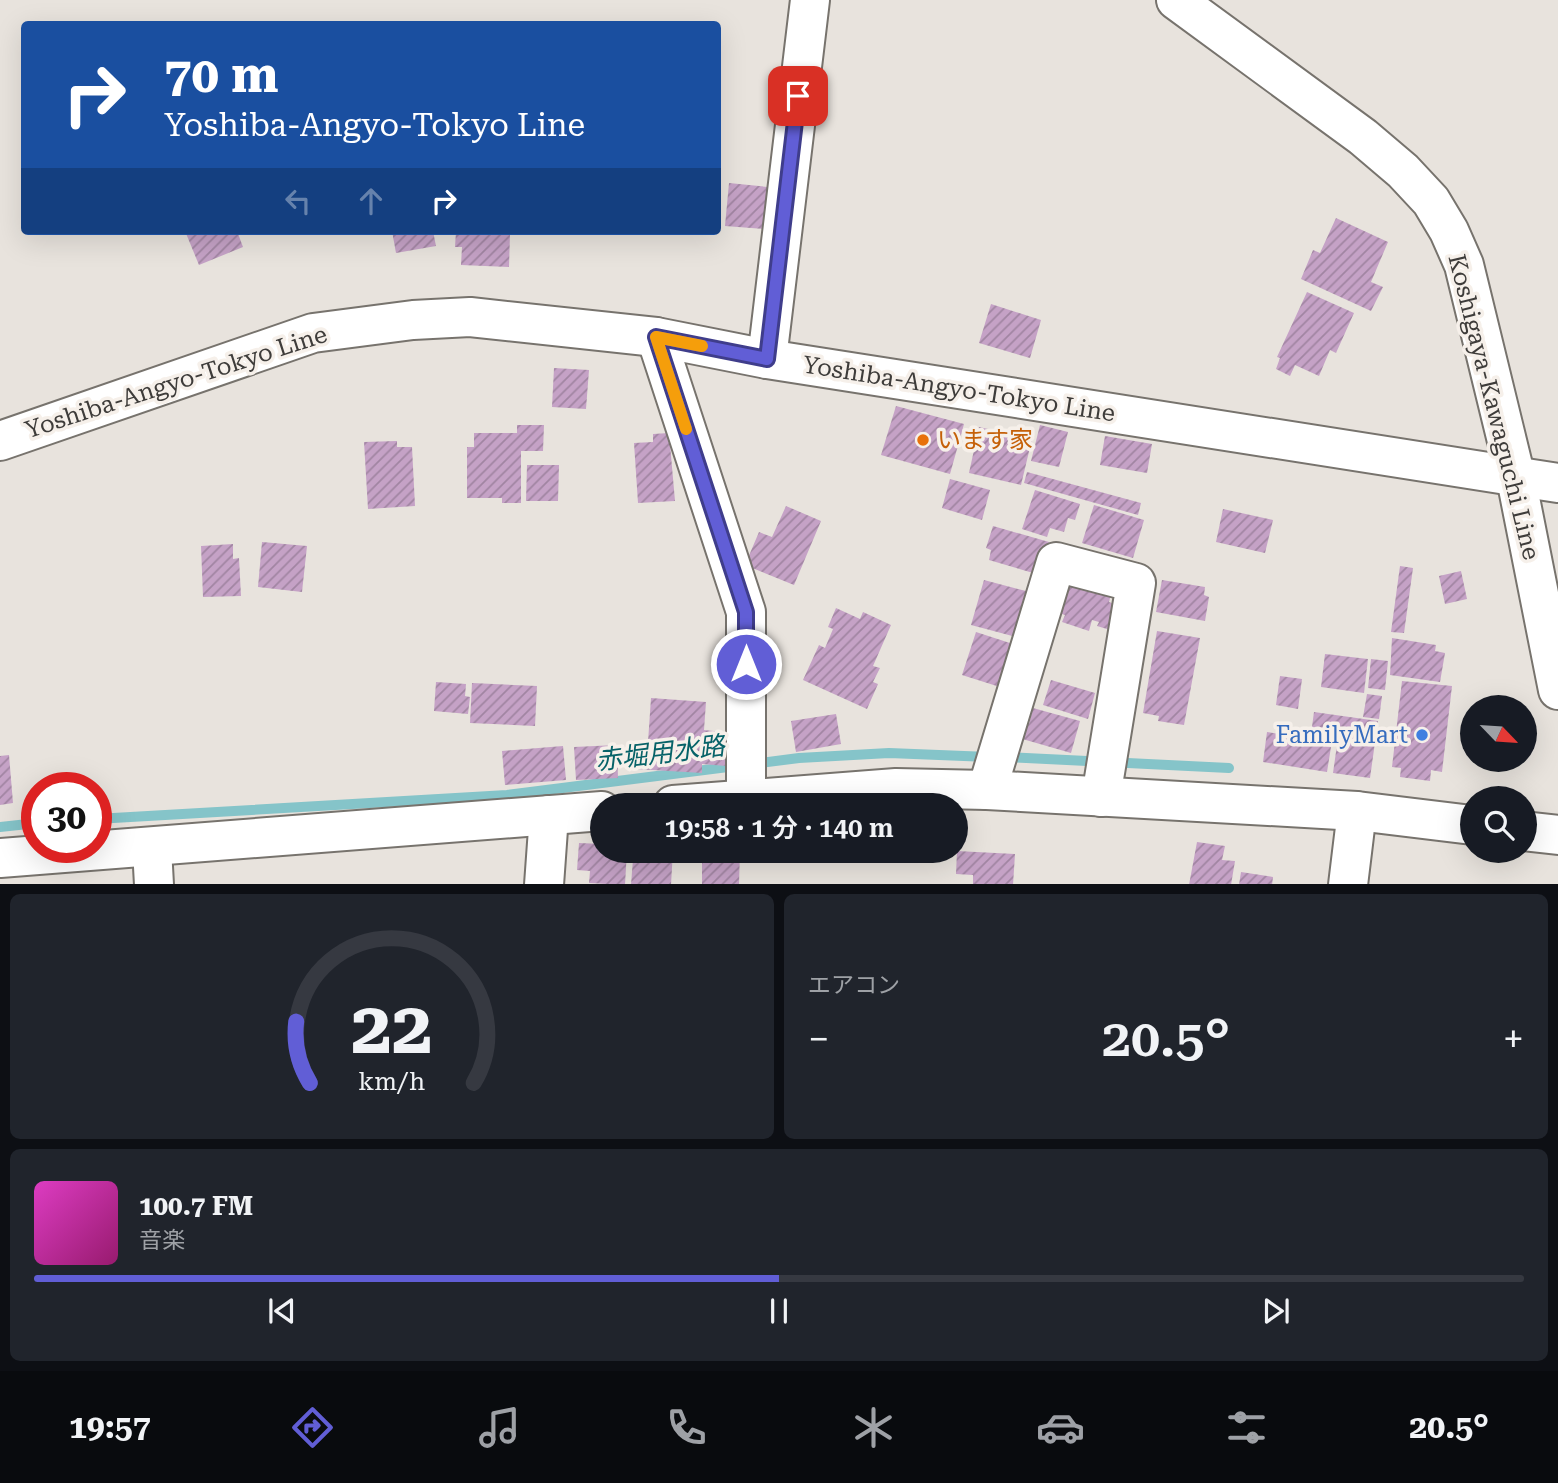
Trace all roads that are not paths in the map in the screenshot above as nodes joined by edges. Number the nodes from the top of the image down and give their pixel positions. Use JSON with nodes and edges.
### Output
{"nodes":[{"id":1,"x":810,"y":0,"type":"edge"},
{"id":2,"x":1176,"y":0,"type":"edge"},
{"id":3,"x":656,"y":337,"type":"junction"},
{"id":4,"x":767,"y":359,"type":"junction"},
{"id":5,"x":0,"y":441,"type":"edge"},
{"id":6,"x":1516,"y":478,"type":"junction"},
{"id":7,"x":1558,"y":483,"type":"edge"},
{"id":8,"x":1558,"y":690,"type":"edge"},
{"id":9,"x":987,"y":790,"type":"junction"},
{"id":10,"x":746,"y":793,"type":"joint"},
{"id":11,"x":1101,"y":797,"type":"junction"},
{"id":12,"x":1357,"y":811,"type":"junction"},
{"id":13,"x":590,"y":812,"type":"edge"},
{"id":14,"x":549,"y":815,"type":"junction"},
{"id":15,"x":1460,"y":824,"type":"edge"},
{"id":16,"x":1537,"y":833,"type":"edge"},
{"id":17,"x":1558,"y":835,"type":"edge"},
{"id":18,"x":0,"y":858,"type":"edge"},
{"id":19,"x":153,"y":866,"type":"edge"},
{"id":20,"x":544,"y":884,"type":"edge"},
{"id":21,"x":1348,"y":884,"type":"edge"}],
"edges":[{"from":1,"to":4,"type":"street"},
{"from":2,"to":6,"type":"street","name":"Koshigaya-Kawaguchi Line"},
{"from":3,"to":4,"type":"street","name":"Yoshiba-Angyo-Tokyo Line"},
{"from":3,"to":5,"type":"street","name":"Yoshiba-Angyo-Tokyo Line"},
{"from":3,"to":10,"type":"street"},
{"from":4,"to":6,"type":"street","name":"Yoshiba-Angyo-Tokyo Line"},
{"from":6,"to":7,"type":"street","name":"Yoshiba-Angyo-Tokyo Line"},
{"from":6,"to":8,"type":"street","name":"Koshigaya-Kawaguchi Line"},
{"from":9,"to":10,"type":"street"},
{"from":9,"to":11,"type":"street"},
{"from":9,"to":11,"type":"street"},
{"from":11,"to":12,"type":"street"},
{"from":12,"to":15,"type":"street"},
{"from":12,"to":21,"type":"street"},
{"from":13,"to":14,"type":"street"},
{"from":14,"to":19,"type":"street"},
{"from":14,"to":20,"type":"street"},
{"from":16,"to":17,"type":"street"},
{"from":18,"to":19,"type":"street"}]}
